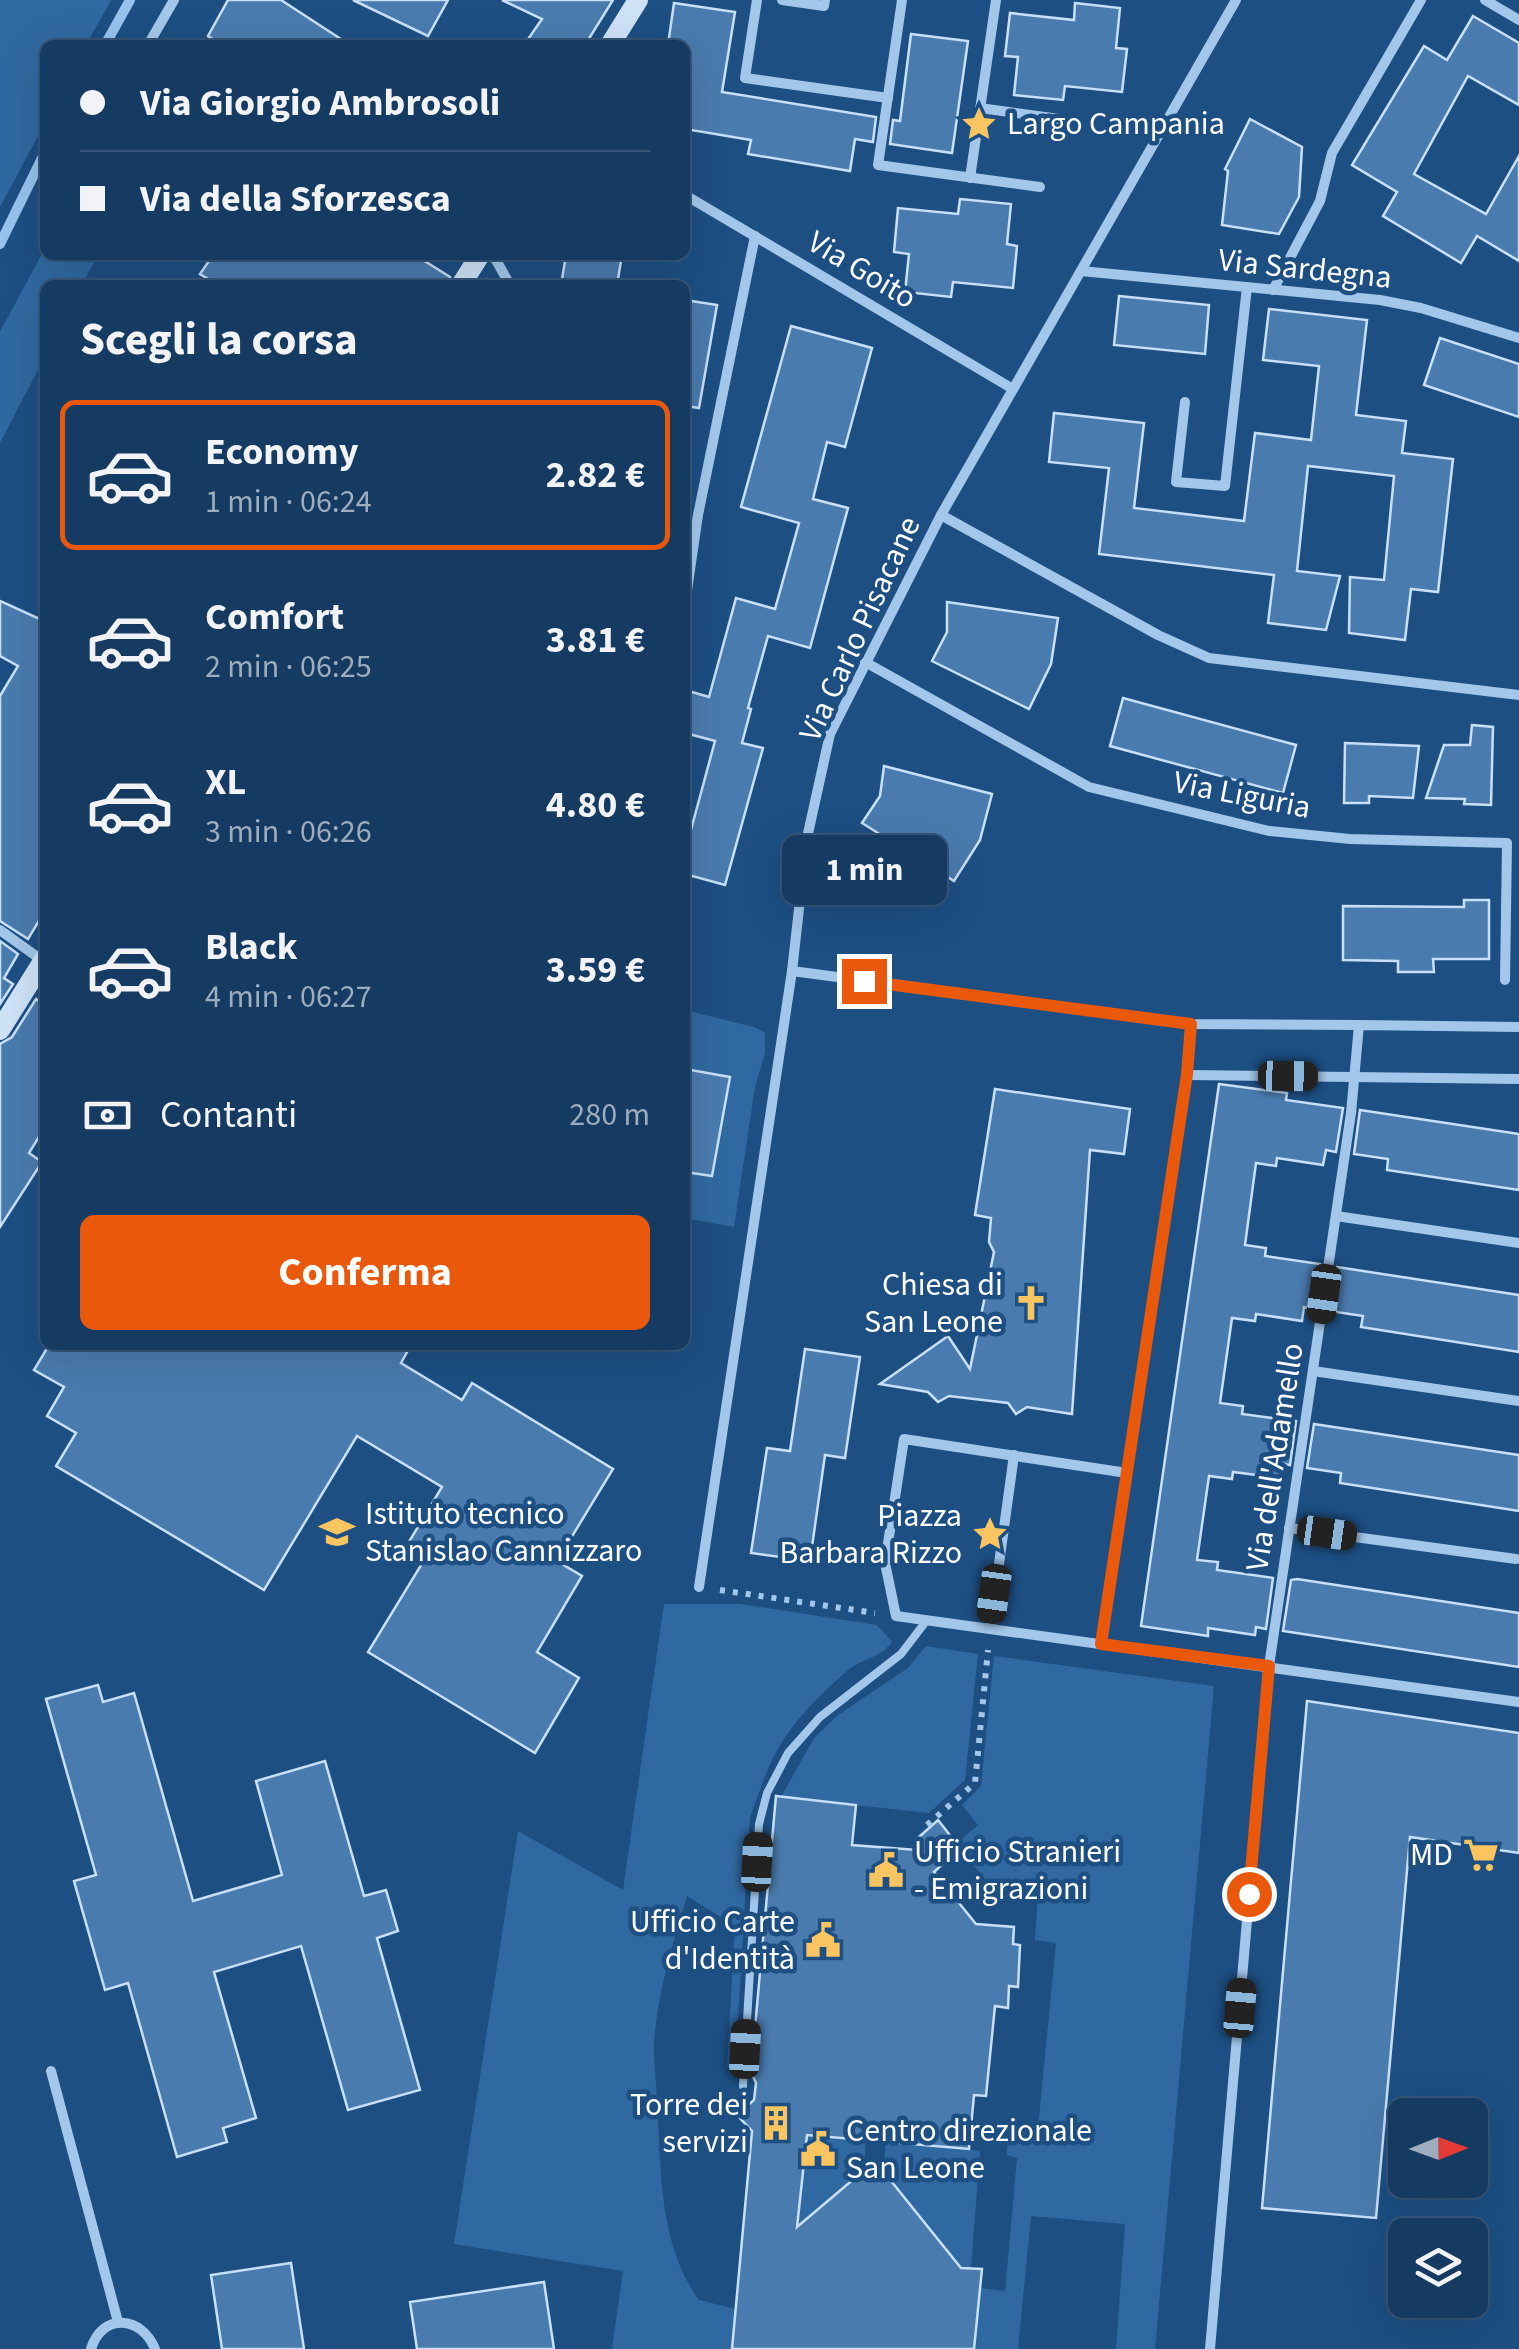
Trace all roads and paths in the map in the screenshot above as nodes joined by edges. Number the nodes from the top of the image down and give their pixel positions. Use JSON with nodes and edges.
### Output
{"nodes":[{"id":1,"x":174,"y":0,"type":"edge"},
{"id":2,"x":638,"y":0,"type":"edge"},
{"id":3,"x":757,"y":0,"type":"edge"},
{"id":4,"x":782,"y":0,"type":"edge"},
{"id":5,"x":825,"y":0,"type":"edge"},
{"id":6,"x":902,"y":0,"type":"edge"},
{"id":7,"x":996,"y":0,"type":"edge"},
{"id":8,"x":1236,"y":0,"type":"edge"},
{"id":9,"x":1421,"y":0,"type":"edge"},
{"id":10,"x":1486,"y":0,"type":"edge"},
{"id":11,"x":1519,"y":20,"type":"edge"},
{"id":12,"x":151,"y":40,"type":"edge"},
{"id":13,"x":613,"y":40,"type":"edge"},
{"id":14,"x":888,"y":98,"type":"junction"},
{"id":15,"x":980,"y":108,"type":"junction"},
{"id":16,"x":1074,"y":122,"type":"dead end"},
{"id":17,"x":970,"y":178,"type":"junction"},
{"id":18,"x":1040,"y":187,"type":"dead end"},
{"id":19,"x":690,"y":197,"type":"edge"},
{"id":20,"x":756,"y":236,"type":"junction"},
{"id":21,"x":1081,"y":271,"type":"junction"},
{"id":22,"x":1246,"y":287,"type":"junction"},
{"id":23,"x":1273,"y":290,"type":"junction"},
{"id":24,"x":1519,"y":338,"type":"edge"},
{"id":25,"x":1014,"y":389,"type":"junction"},
{"id":26,"x":1185,"y":402,"type":"dead end"},
{"id":27,"x":698,"y":515,"type":"junction"},
{"id":28,"x":941,"y":515,"type":"junction"},
{"id":29,"x":690,"y":520,"type":"edge"},
{"id":30,"x":690,"y":570,"type":"edge"},
{"id":31,"x":865,"y":662,"type":"junction"},
{"id":32,"x":1519,"y":695,"type":"edge"},
{"id":33,"x":0,"y":930,"type":"edge"},
{"id":34,"x":40,"y":957,"type":"edge"},
{"id":35,"x":40,"y":966,"type":"edge"},
{"id":36,"x":792,"y":971,"type":"junction"},
{"id":37,"x":1505,"y":980,"type":"dead end"},
{"id":38,"x":1191,"y":1024,"type":"junction"},
{"id":39,"x":1359,"y":1025,"type":"junction"},
{"id":40,"x":1519,"y":1027,"type":"edge"},
{"id":41,"x":0,"y":1030,"type":"edge"},
{"id":42,"x":1187,"y":1074,"type":"junction"},
{"id":43,"x":1356,"y":1076,"type":"junction"},
{"id":44,"x":1519,"y":1079,"type":"edge"},
{"id":45,"x":1336,"y":1216,"type":"junction"},
{"id":46,"x":1519,"y":1243,"type":"edge"},
{"id":47,"x":1313,"y":1371,"type":"junction"},
{"id":48,"x":1519,"y":1401,"type":"edge"},
{"id":49,"x":1014,"y":1456,"type":"junction"},
{"id":50,"x":1127,"y":1473,"type":"junction"},
{"id":51,"x":1289,"y":1528,"type":"junction"},
{"id":52,"x":1516,"y":1559,"type":"dead end"},
{"id":53,"x":699,"y":1587,"type":"joint"},
{"id":54,"x":896,"y":1616,"type":"junction"},
{"id":55,"x":927,"y":1620,"type":"junction"},
{"id":56,"x":990,"y":1629,"type":"junction"},
{"id":57,"x":1101,"y":1644,"type":"junction"},
{"id":58,"x":1269,"y":1666,"type":"junction"},
{"id":59,"x":1519,"y":1702,"type":"edge"},
{"id":60,"x":927,"y":1825,"type":"dead end"},
{"id":61,"x":51,"y":2071,"type":"dead end"},
{"id":62,"x":743,"y":2086,"type":"dead end"},
{"id":63,"x":118,"y":2322,"type":"junction"},
{"id":64,"x":91,"y":2349,"type":"edge"},
{"id":65,"x":155,"y":2349,"type":"edge"},
{"id":66,"x":1210,"y":2349,"type":"edge"}],
"edges":[{"from":1,"to":12,"type":"street"},
{"from":2,"to":13,"type":"main road"},
{"from":3,"to":14,"type":"street"},
{"from":4,"to":5,"type":"street"},
{"from":6,"to":14,"type":"street"},
{"from":7,"to":15,"type":"street"},
{"from":8,"to":21,"type":"street","name":"Via Carlo Pisacane"},
{"from":9,"to":23,"type":"street"},
{"from":10,"to":11,"type":"street"},
{"from":14,"to":17,"type":"street"},
{"from":15,"to":16,"type":"street"},
{"from":15,"to":17,"type":"street"},
{"from":17,"to":18,"type":"street"},
{"from":19,"to":20,"type":"street","name":"Via Goito"},
{"from":20,"to":25,"type":"street","name":"Via Goito"},
{"from":20,"to":27,"type":"street"},
{"from":21,"to":22,"type":"street","name":"Via Sardegna"},
{"from":21,"to":25,"type":"street","name":"Via Carlo Pisacane"},
{"from":22,"to":23,"type":"street","name":"Via Sardegna"},
{"from":22,"to":26,"type":"street"},
{"from":23,"to":24,"type":"street","name":"Via Sardegna"},
{"from":25,"to":28,"type":"street","name":"Via Carlo Pisacane"},
{"from":27,"to":29,"type":"street"},
{"from":27,"to":30,"type":"street"},
{"from":28,"to":31,"type":"street","name":"Via Carlo Pisacane"},
{"from":28,"to":32,"type":"street"},
{"from":31,"to":36,"type":"street","name":"Via Carlo Pisacane"},
{"from":31,"to":37,"type":"street","name":"Via Liguria"},
{"from":33,"to":34,"type":"street"},
{"from":35,"to":41,"type":"main road"},
{"from":36,"to":38,"type":"street"},
{"from":36,"to":53,"type":"street","name":"Via Carlo Pisacane"},
{"from":38,"to":39,"type":"street"},
{"from":38,"to":42,"type":"street"},
{"from":39,"to":40,"type":"street"},
{"from":39,"to":43,"type":"street","name":"Via dell'Adamello"},
{"from":42,"to":43,"type":"street"},
{"from":42,"to":50,"type":"street"},
{"from":43,"to":44,"type":"street"},
{"from":43,"to":45,"type":"street","name":"Via dell'Adamello"},
{"from":45,"to":46,"type":"street"},
{"from":45,"to":47,"type":"street","name":"Via dell'Adamello"},
{"from":47,"to":48,"type":"street"},
{"from":47,"to":51,"type":"street","name":"Via dell'Adamello"},
{"from":49,"to":50,"type":"street"},
{"from":49,"to":54,"type":"street"},
{"from":49,"to":56,"type":"street"},
{"from":50,"to":57,"type":"street"},
{"from":51,"to":52,"type":"street"},
{"from":51,"to":58,"type":"street","name":"Via dell'Adamello"},
{"from":53,"to":54,"type":"path"},
{"from":54,"to":55,"type":"street"},
{"from":55,"to":56,"type":"street"},
{"from":55,"to":62,"type":"lane"},
{"from":56,"to":57,"type":"street"},
{"from":56,"to":60,"type":"path"},
{"from":57,"to":58,"type":"street"},
{"from":58,"to":59,"type":"street"},
{"from":58,"to":66,"type":"street","name":"Via dell'Adamello"},
{"from":61,"to":63,"type":"street"},
{"from":63,"to":64,"type":"street"},
{"from":63,"to":65,"type":"street"}]}
